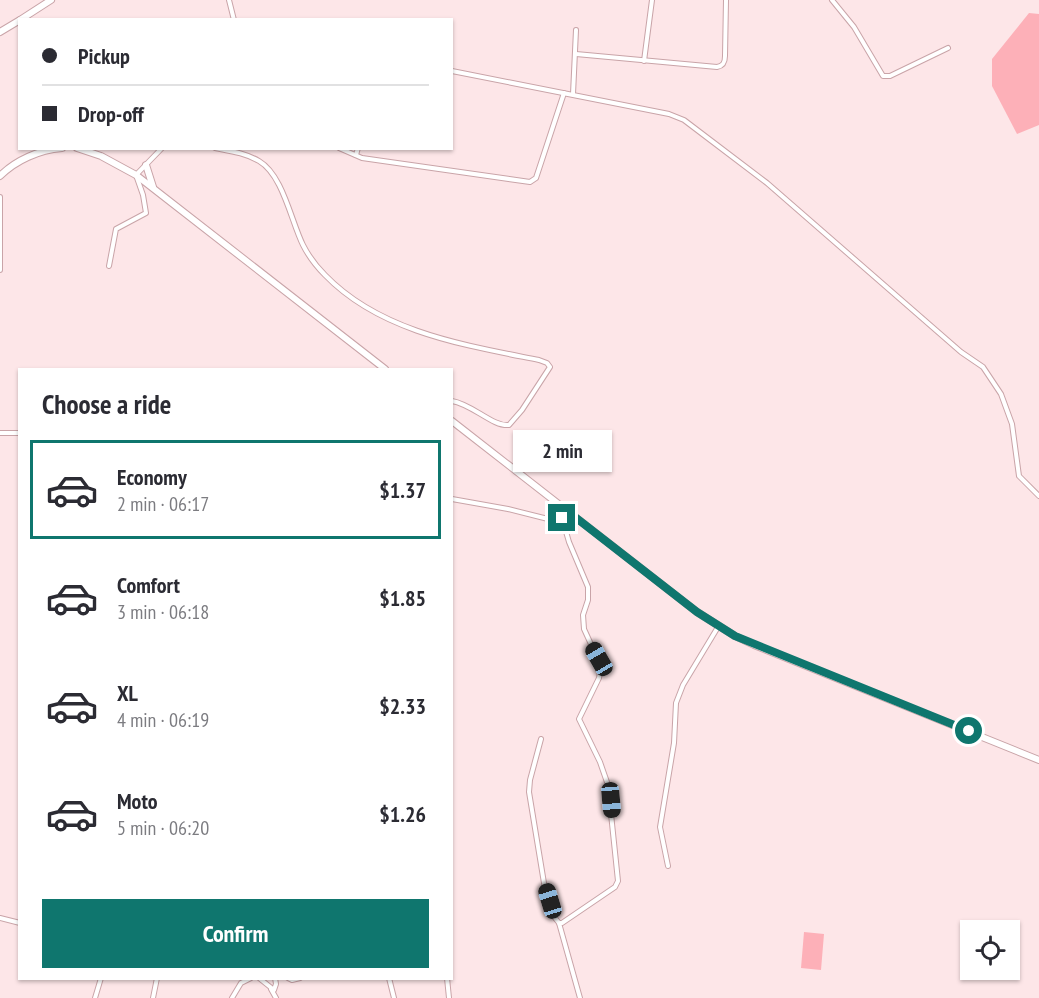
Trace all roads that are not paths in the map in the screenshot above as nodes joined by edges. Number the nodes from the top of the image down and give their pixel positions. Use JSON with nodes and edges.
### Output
{"nodes":[{"id":1,"x":51,"y":0,"type":"edge"},
{"id":2,"x":229,"y":0,"type":"edge"},
{"id":3,"x":652,"y":0,"type":"edge"},
{"id":4,"x":726,"y":0,"type":"edge"},
{"id":5,"x":832,"y":0,"type":"edge"},
{"id":6,"x":23,"y":18,"type":"edge"},
{"id":7,"x":234,"y":18,"type":"edge"},
{"id":8,"x":18,"y":21,"type":"edge"},
{"id":9,"x":576,"y":30,"type":"dead end"},
{"id":10,"x":0,"y":32,"type":"edge"},
{"id":11,"x":948,"y":48,"type":"dead end"},
{"id":12,"x":576,"y":54,"type":"junction"},
{"id":13,"x":644,"y":61,"type":"junction"},
{"id":14,"x":453,"y":72,"type":"edge"},
{"id":15,"x":564,"y":93,"type":"junction"},
{"id":16,"x":573,"y":94,"type":"junction"},
{"id":17,"x":54,"y":150,"type":"edge"},
{"id":18,"x":83,"y":150,"type":"edge"},
{"id":19,"x":160,"y":150,"type":"edge"},
{"id":20,"x":224,"y":150,"type":"edge"},
{"id":21,"x":344,"y":150,"type":"edge"},
{"id":22,"x":357,"y":150,"type":"edge"},
{"id":23,"x":356,"y":155,"type":"junction"},
{"id":24,"x":146,"y":165,"type":"junction"},
{"id":25,"x":136,"y":175,"type":"junction"},
{"id":26,"x":0,"y":176,"type":"edge"},
{"id":27,"x":155,"y":190,"type":"junction"},
{"id":28,"x":0,"y":197,"type":"edge"},
{"id":29,"x":109,"y":266,"type":"dead end"},
{"id":30,"x":0,"y":270,"type":"edge"},
{"id":31,"x":384,"y":368,"type":"edge"},
{"id":32,"x":453,"y":401,"type":"edge"},
{"id":33,"x":453,"y":422,"type":"edge"},
{"id":34,"x":18,"y":433,"type":"edge"},
{"id":35,"x":0,"y":434,"type":"edge"},
{"id":36,"x":1039,"y":496,"type":"edge"},
{"id":37,"x":453,"y":500,"type":"edge"},
{"id":38,"x":566,"y":510,"type":"junction"},
{"id":39,"x":562,"y":518,"type":"junction"},
{"id":40,"x":718,"y":627,"type":"junction"},
{"id":41,"x":541,"y":739,"type":"dead end"},
{"id":42,"x":1039,"y":760,"type":"edge"},
{"id":43,"x":668,"y":866,"type":"dead end"},
{"id":44,"x":0,"y":918,"type":"edge"},
{"id":45,"x":18,"y":922,"type":"edge"},
{"id":46,"x":559,"y":923,"type":"junction"},
{"id":47,"x":100,"y":980,"type":"edge"},
{"id":48,"x":157,"y":980,"type":"edge"},
{"id":49,"x":247,"y":980,"type":"edge"},
{"id":50,"x":261,"y":980,"type":"edge"},
{"id":51,"x":275,"y":980,"type":"edge"},
{"id":52,"x":390,"y":980,"type":"edge"},
{"id":53,"x":447,"y":980,"type":"edge"},
{"id":54,"x":271,"y":989,"type":"junction"},
{"id":55,"x":95,"y":998,"type":"edge"},
{"id":56,"x":153,"y":998,"type":"edge"},
{"id":57,"x":232,"y":998,"type":"edge"},
{"id":58,"x":276,"y":998,"type":"edge"},
{"id":59,"x":394,"y":998,"type":"edge"},
{"id":60,"x":449,"y":998,"type":"edge"},
{"id":61,"x":580,"y":998,"type":"edge"}],
"edges":[{"from":1,"to":6,"type":"main road"},
{"from":2,"to":7,"type":"street"},
{"from":3,"to":13,"type":"street"},
{"from":4,"to":13,"type":"street"},
{"from":5,"to":11,"type":"street"},
{"from":8,"to":10,"type":"main road"},
{"from":9,"to":12,"type":"street"},
{"from":12,"to":13,"type":"street"},
{"from":12,"to":16,"type":"street"},
{"from":14,"to":15,"type":"street"},
{"from":15,"to":16,"type":"street"},
{"from":15,"to":23,"type":"street"},
{"from":16,"to":36,"type":"street"},
{"from":17,"to":26,"type":"main road"},
{"from":18,"to":25,"type":"main road"},
{"from":19,"to":24,"type":"street"},
{"from":20,"to":32,"type":"street"},
{"from":21,"to":23,"type":"street"},
{"from":22,"to":23,"type":"street"},
{"from":24,"to":25,"type":"street"},
{"from":24,"to":27,"type":"main road"},
{"from":25,"to":27,"type":"main road"},
{"from":25,"to":29,"type":"street"},
{"from":27,"to":31,"type":"main road"},
{"from":28,"to":30,"type":"street"},
{"from":33,"to":38,"type":"main road"},
{"from":34,"to":35,"type":"street"},
{"from":37,"to":39,"type":"street"},
{"from":38,"to":39,"type":"street"},
{"from":38,"to":40,"type":"main road"},
{"from":39,"to":46,"type":"street"},
{"from":40,"to":42,"type":"main road"},
{"from":40,"to":43,"type":"street"},
{"from":41,"to":46,"type":"street"},
{"from":44,"to":45,"type":"street"},
{"from":46,"to":61,"type":"street"},
{"from":47,"to":55,"type":"street"},
{"from":48,"to":56,"type":"street"},
{"from":49,"to":57,"type":"street"},
{"from":50,"to":54,"type":"street"},
{"from":51,"to":54,"type":"street"},
{"from":52,"to":59,"type":"street"},
{"from":53,"to":60,"type":"street"},
{"from":54,"to":58,"type":"street"}]}
